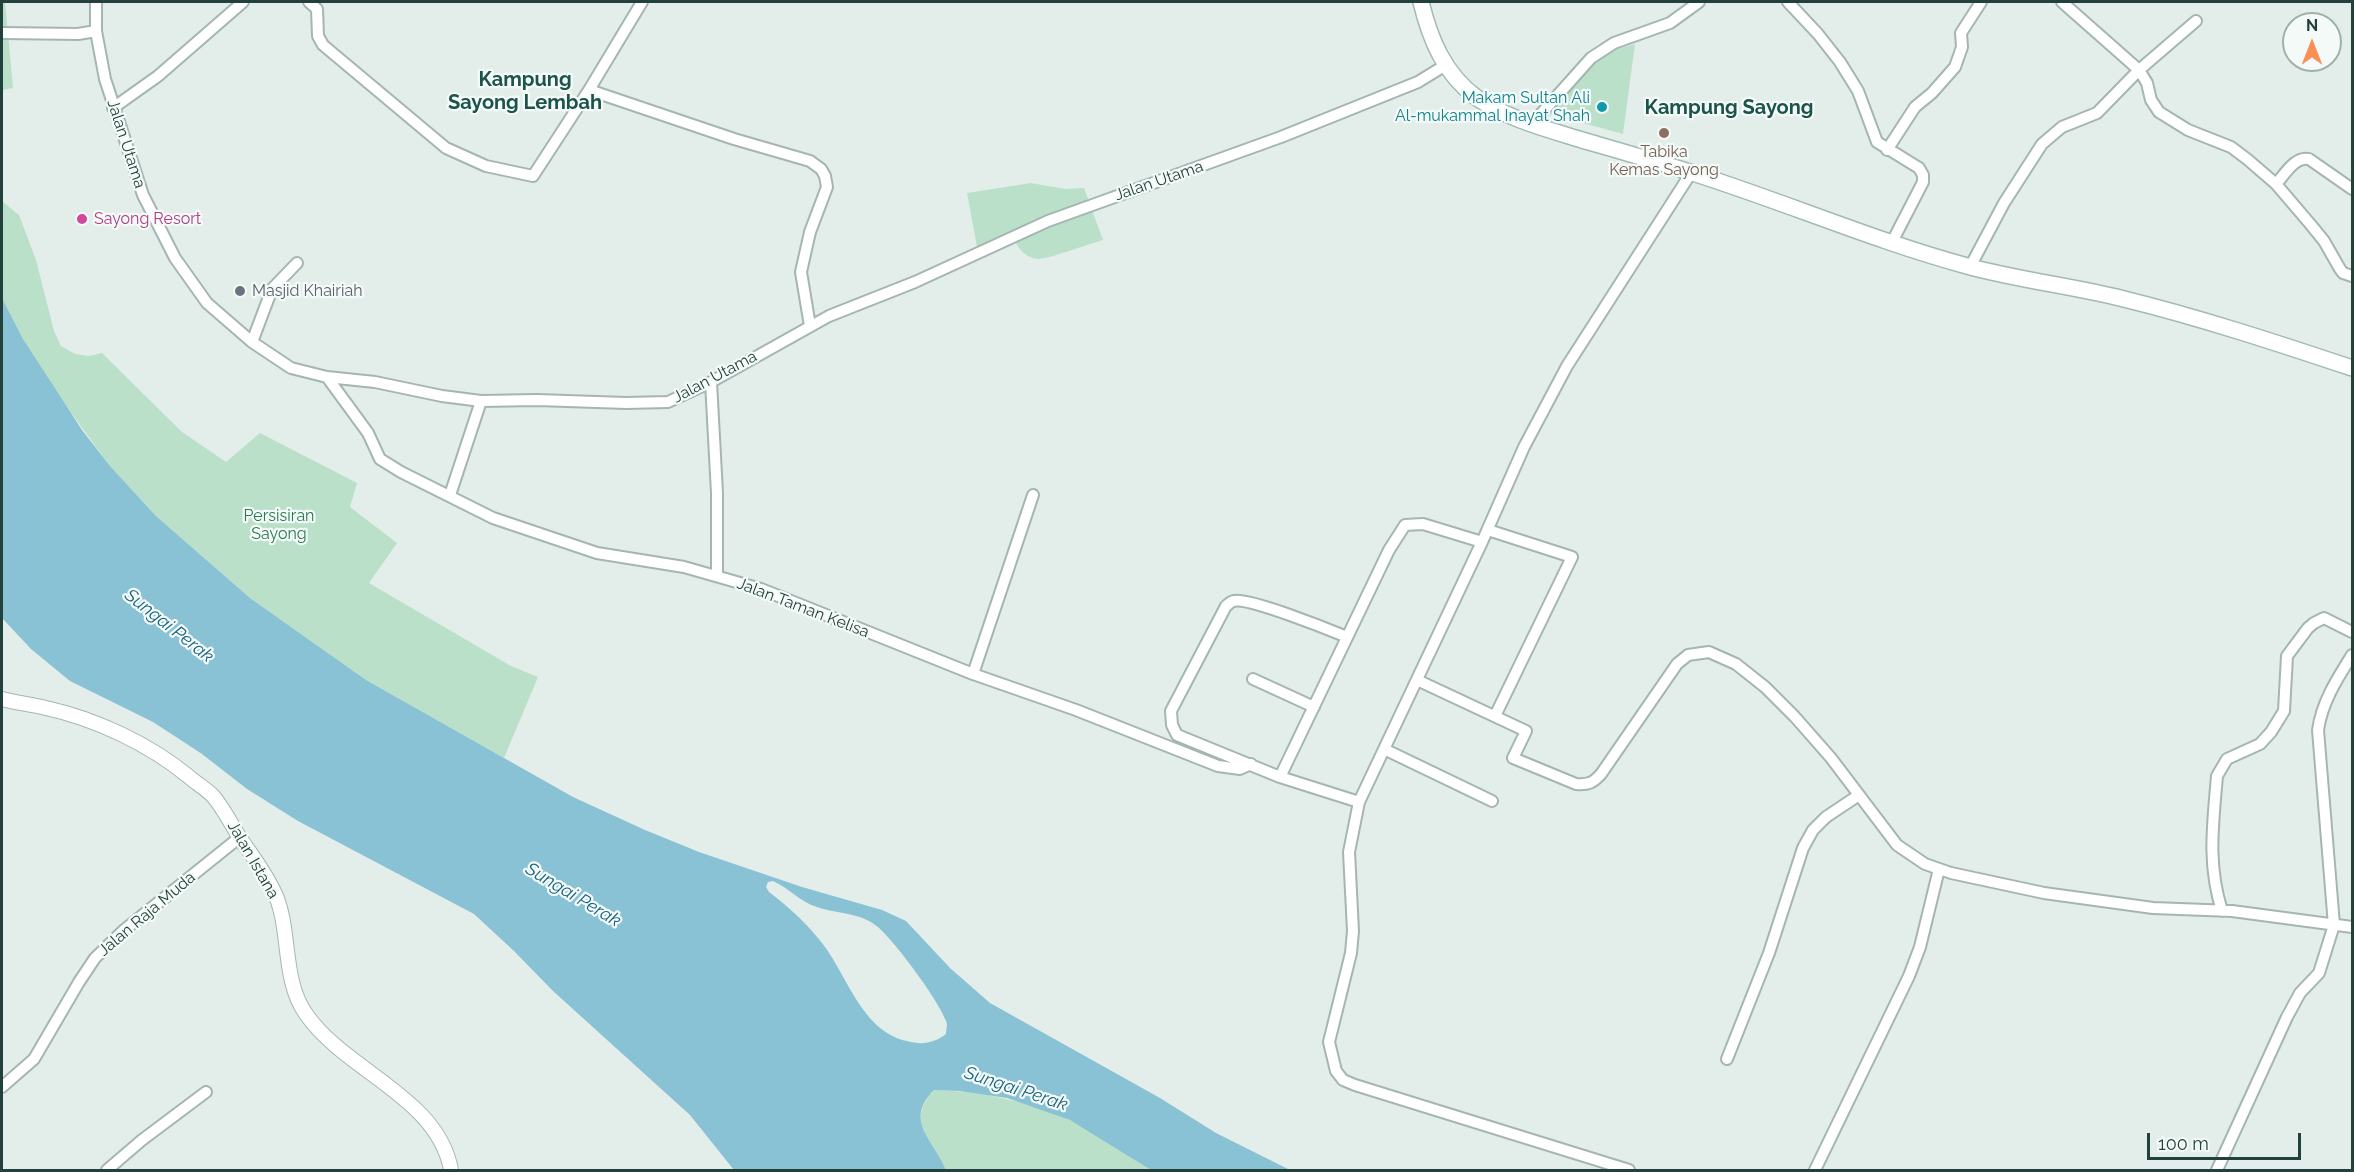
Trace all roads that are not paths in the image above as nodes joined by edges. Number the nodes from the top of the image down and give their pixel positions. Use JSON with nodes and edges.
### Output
{"nodes":[{"id":1,"x":96,"y":2,"type":"edge"},
{"id":2,"x":243,"y":2,"type":"edge"},
{"id":3,"x":309,"y":2,"type":"edge"},
{"id":4,"x":642,"y":2,"type":"edge"},
{"id":5,"x":1421,"y":2,"type":"edge"},
{"id":6,"x":1699,"y":2,"type":"edge"},
{"id":7,"x":1788,"y":2,"type":"edge"},
{"id":8,"x":1982,"y":2,"type":"edge"},
{"id":9,"x":2062,"y":2,"type":"edge"},
{"id":10,"x":2196,"y":21,"type":"dead end"},
{"id":11,"x":96,"y":31,"type":"junction"},
{"id":12,"x":2,"y":33,"type":"edge"},
{"id":13,"x":1444,"y":66,"type":"junction"},
{"id":14,"x":2139,"y":70,"type":"junction"},
{"id":15,"x":589,"y":90,"type":"junction"},
{"id":16,"x":113,"y":108,"type":"junction"},
{"id":17,"x":1532,"y":124,"type":"junction"},
{"id":18,"x":1887,"y":150,"type":"junction"},
{"id":19,"x":1691,"y":173,"type":"junction"},
{"id":20,"x":2276,"y":184,"type":"junction"},
{"id":21,"x":2352,"y":189,"type":"edge"},
{"id":22,"x":1891,"y":244,"type":"junction"},
{"id":23,"x":297,"y":263,"type":"dead end"},
{"id":24,"x":1970,"y":267,"type":"junction"},
{"id":25,"x":2352,"y":276,"type":"edge"},
{"id":26,"x":810,"y":326,"type":"junction"},
{"id":27,"x":252,"y":342,"type":"junction"},
{"id":28,"x":2352,"y":368,"type":"edge"},
{"id":29,"x":327,"y":377,"type":"junction"},
{"id":30,"x":711,"y":382,"type":"junction"},
{"id":31,"x":481,"y":401,"type":"junction"},
{"id":32,"x":450,"y":495,"type":"junction"},
{"id":33,"x":1033,"y":495,"type":"dead end"},
{"id":34,"x":1488,"y":530,"type":"junction"},
{"id":35,"x":1482,"y":542,"type":"junction"},
{"id":36,"x":717,"y":576,"type":"junction"},
{"id":37,"x":2352,"y":632,"type":"edge"},
{"id":38,"x":1347,"y":637,"type":"junction"},
{"id":39,"x":2352,"y":655,"type":"edge"},
{"id":40,"x":973,"y":674,"type":"junction"},
{"id":41,"x":1253,"y":679,"type":"dead end"},
{"id":42,"x":1417,"y":680,"type":"junction"},
{"id":43,"x":2,"y":699,"type":"edge"},
{"id":44,"x":1314,"y":707,"type":"junction"},
{"id":45,"x":1495,"y":716,"type":"junction"},
{"id":46,"x":1384,"y":749,"type":"junction"},
{"id":47,"x":1251,"y":764,"type":"junction"},
{"id":48,"x":1280,"y":777,"type":"junction"},
{"id":49,"x":1859,"y":795,"type":"junction"},
{"id":50,"x":1492,"y":801,"type":"dead end"},
{"id":51,"x":1359,"y":802,"type":"junction"},
{"id":52,"x":240,"y":837,"type":"junction"},
{"id":53,"x":1939,"y":869,"type":"junction"},
{"id":54,"x":2222,"y":911,"type":"junction"},
{"id":55,"x":2334,"y":925,"type":"junction"},
{"id":56,"x":2352,"y":927,"type":"edge"},
{"id":57,"x":1727,"y":1059,"type":"dead end"},
{"id":58,"x":2,"y":1087,"type":"edge"},
{"id":59,"x":206,"y":1092,"type":"dead end"},
{"id":60,"x":107,"y":1170,"type":"edge"},
{"id":61,"x":451,"y":1170,"type":"edge"},
{"id":62,"x":1629,"y":1170,"type":"edge"},
{"id":63,"x":1815,"y":1170,"type":"edge"},
{"id":64,"x":2217,"y":1170,"type":"edge"}],
"edges":[{"from":1,"to":11,"type":"street","name":"Jalan Utama"},
{"from":2,"to":16,"type":"street"},
{"from":3,"to":15,"type":"street"},
{"from":4,"to":15,"type":"street"},
{"from":5,"to":13,"type":"main road"},
{"from":6,"to":17,"type":"street"},
{"from":7,"to":18,"type":"street"},
{"from":8,"to":18,"type":"street"},
{"from":9,"to":14,"type":"street"},
{"from":10,"to":14,"type":"street"},
{"from":11,"to":12,"type":"street"},
{"from":11,"to":16,"type":"street","name":"Jalan Utama"},
{"from":13,"to":17,"type":"main road"},
{"from":13,"to":26,"type":"street","name":"Jalan Utama"},
{"from":14,"to":20,"type":"street"},
{"from":14,"to":24,"type":"street"},
{"from":15,"to":26,"type":"street"},
{"from":16,"to":27,"type":"street","name":"Jalan Utama"},
{"from":17,"to":19,"type":"main road"},
{"from":18,"to":22,"type":"street"},
{"from":19,"to":22,"type":"main road"},
{"from":19,"to":34,"type":"street"},
{"from":20,"to":21,"type":"street"},
{"from":20,"to":25,"type":"street"},
{"from":22,"to":24,"type":"main road"},
{"from":23,"to":27,"type":"street"},
{"from":24,"to":28,"type":"main road"},
{"from":26,"to":30,"type":"street","name":"Jalan Utama"},
{"from":27,"to":29,"type":"street","name":"Jalan Utama"},
{"from":29,"to":31,"type":"street","name":"Jalan Utama"},
{"from":29,"to":32,"type":"street","name":"Jalan Taman Kelisa"},
{"from":30,"to":31,"type":"street","name":"Jalan Utama"},
{"from":30,"to":36,"type":"street"},
{"from":31,"to":32,"type":"street"},
{"from":32,"to":36,"type":"street","name":"Jalan Taman Kelisa"},
{"from":33,"to":40,"type":"street"},
{"from":34,"to":35,"type":"street"},
{"from":34,"to":45,"type":"street"},
{"from":35,"to":38,"type":"street"},
{"from":35,"to":42,"type":"street"},
{"from":36,"to":40,"type":"street","name":"Jalan Taman Kelisa"},
{"from":37,"to":54,"type":"street"},
{"from":38,"to":44,"type":"street"},
{"from":38,"to":47,"type":"street"},
{"from":39,"to":55,"type":"street"},
{"from":40,"to":47,"type":"street","name":"Jalan Taman Kelisa"},
{"from":41,"to":44,"type":"street"},
{"from":42,"to":45,"type":"street"},
{"from":42,"to":46,"type":"street"},
{"from":43,"to":52,"type":"street","name":"Jalan Istana"},
{"from":44,"to":48,"type":"street"},
{"from":45,"to":49,"type":"street"},
{"from":46,"to":50,"type":"street"},
{"from":46,"to":51,"type":"street"},
{"from":47,"to":48,"type":"street"},
{"from":48,"to":51,"type":"street"},
{"from":49,"to":53,"type":"street"},
{"from":49,"to":57,"type":"street"},
{"from":51,"to":62,"type":"street"},
{"from":52,"to":58,"type":"street","name":"Jalan Raja Muda"},
{"from":52,"to":61,"type":"street","name":"Jalan Istana"},
{"from":53,"to":54,"type":"street"},
{"from":53,"to":63,"type":"street"},
{"from":54,"to":55,"type":"street"},
{"from":55,"to":56,"type":"street"},
{"from":55,"to":64,"type":"street"},
{"from":59,"to":60,"type":"street"}]}
